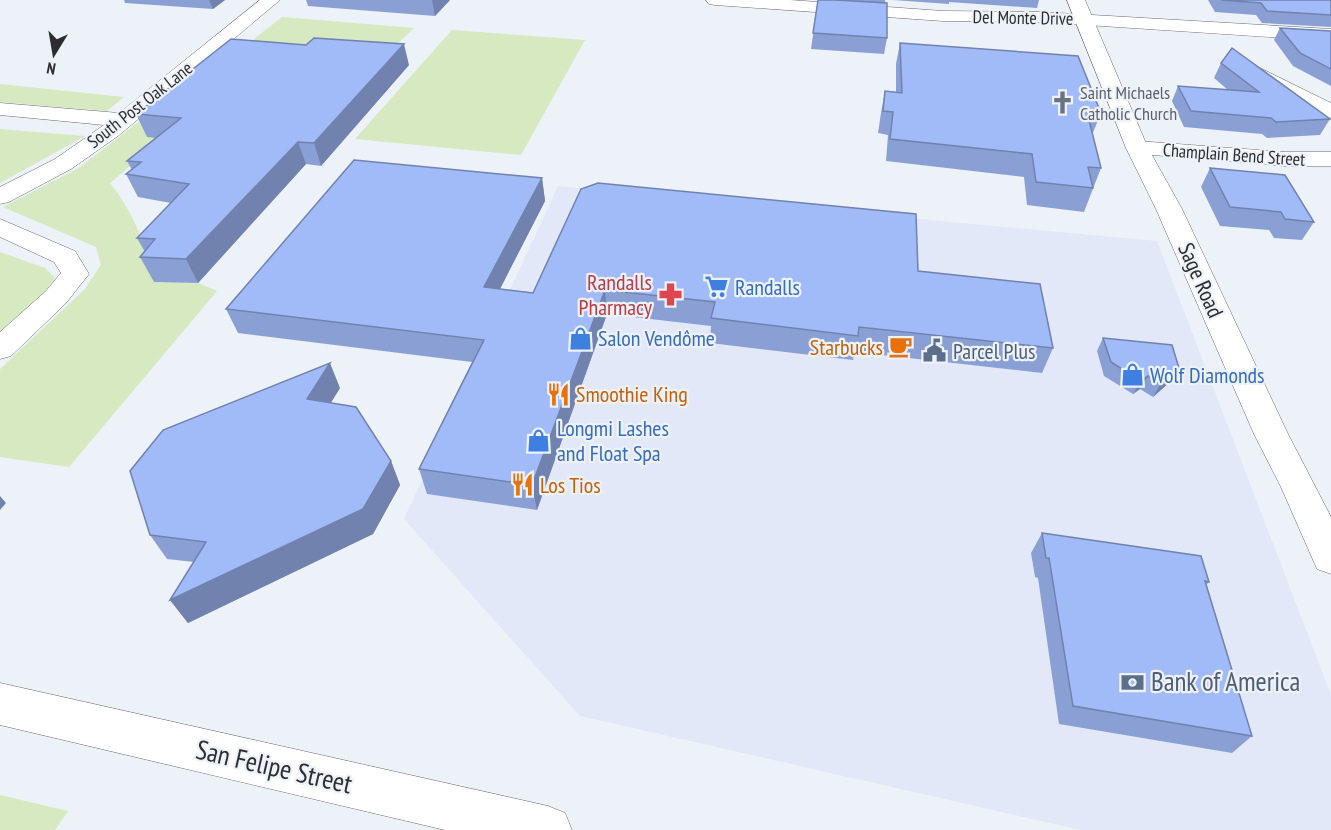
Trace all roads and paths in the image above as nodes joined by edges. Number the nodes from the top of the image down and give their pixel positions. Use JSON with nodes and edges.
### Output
{"nodes":[{"id":1,"x":271,"y":0,"type":"edge"},
{"id":2,"x":715,"y":0,"type":"edge"},
{"id":3,"x":1081,"y":10,"type":"edge"},
{"id":4,"x":1201,"y":27,"type":"junction"},
{"id":5,"x":1331,"y":35,"type":"edge"},
{"id":6,"x":1227,"y":50,"type":"edge"},
{"id":7,"x":1244,"y":63,"type":"edge"},
{"id":8,"x":0,"y":110,"type":"edge"},
{"id":9,"x":1331,"y":112,"type":"edge"},
{"id":10,"x":0,"y":122,"type":"edge"},
{"id":11,"x":117,"y":126,"type":"junction"},
{"id":12,"x":1137,"y":148,"type":"junction"},
{"id":13,"x":1331,"y":159,"type":"edge"},
{"id":14,"x":0,"y":197,"type":"edge"},
{"id":15,"x":0,"y":227,"type":"edge"},
{"id":16,"x":0,"y":349,"type":"edge"},
{"id":17,"x":1331,"y":558,"type":"edge"},
{"id":18,"x":0,"y":704,"type":"edge"},
{"id":19,"x":548,"y":830,"type":"edge"}],
"edges":[{"from":1,"to":11,"type":"street","name":"South Post Oak Lane"},
{"from":2,"to":3,"type":"street","name":"Del Monte Drive"},
{"from":3,"to":4,"type":"street","name":"Del Monte Drive"},
{"from":3,"to":12,"type":"street","name":"Sage Road"},
{"from":4,"to":5,"type":"street","name":"Del Monte Drive"},
{"from":4,"to":6,"type":"street"},
{"from":7,"to":9,"type":"street"},
{"from":8,"to":11,"type":"street"},
{"from":10,"to":11,"type":"street"},
{"from":11,"to":14,"type":"street","name":"South Post Oak Lane"},
{"from":12,"to":13,"type":"street","name":"Champlain Bend Street"},
{"from":12,"to":17,"type":"street","name":"Sage Road"},
{"from":15,"to":16,"type":"street"},
{"from":18,"to":19,"type":"street","name":"San Felipe Street"}]}
